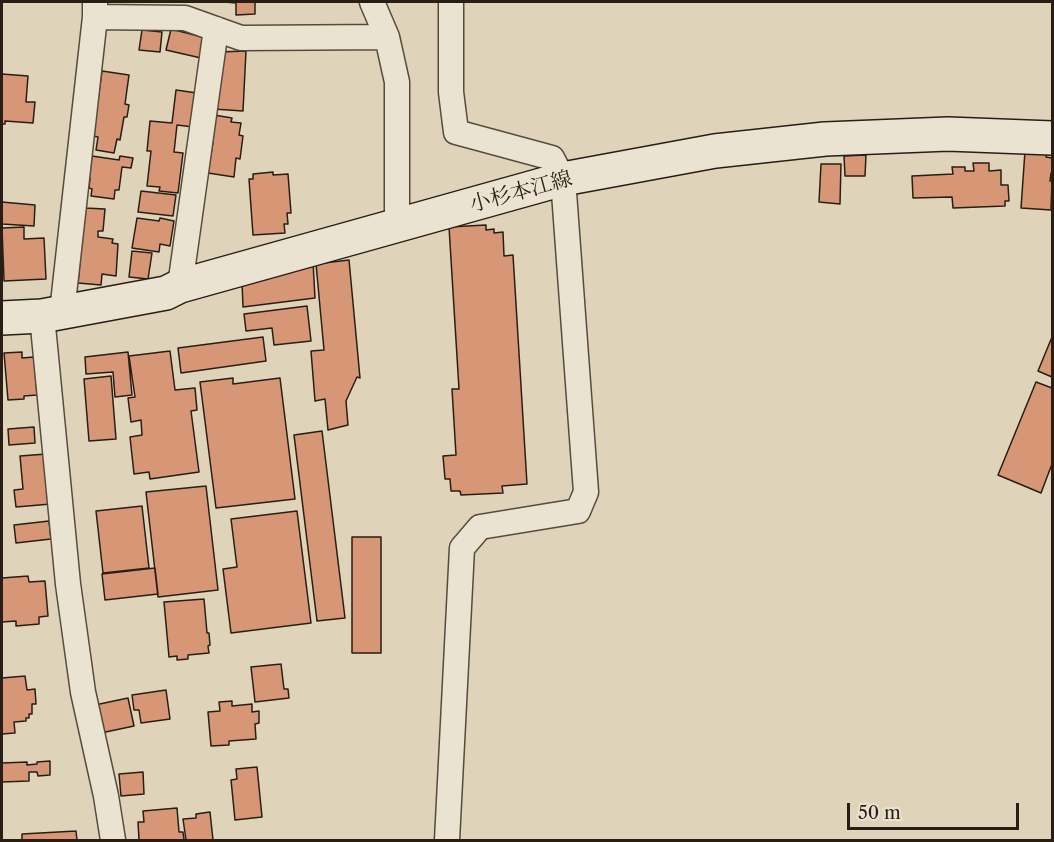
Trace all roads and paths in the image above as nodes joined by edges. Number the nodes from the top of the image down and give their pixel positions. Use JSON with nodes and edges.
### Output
{"nodes":[{"id":1,"x":372,"y":2,"type":"edge"},
{"id":2,"x":452,"y":2,"type":"edge"},
{"id":3,"x":95,"y":9,"type":"edge"},
{"id":4,"x":216,"y":29,"type":"junction"},
{"id":5,"x":387,"y":37,"type":"junction"},
{"id":6,"x":1053,"y":138,"type":"edge"},
{"id":7,"x":563,"y":179,"type":"junction"},
{"id":8,"x":397,"y":226,"type":"junction"},
{"id":9,"x":180,"y":286,"type":"junction"},
{"id":10,"x":52,"y":314,"type":"junction"},
{"id":11,"x":2,"y":318,"type":"edge"},
{"id":12,"x":113,"y":840,"type":"edge"},
{"id":13,"x":447,"y":840,"type":"edge"}],
"edges":[{"from":1,"to":5,"type":"street"},
{"from":2,"to":7,"type":"street"},
{"from":3,"to":4,"type":"street"},
{"from":3,"to":10,"type":"street"},
{"from":4,"to":5,"type":"street"},
{"from":4,"to":9,"type":"street"},
{"from":5,"to":8,"type":"street"},
{"from":6,"to":7,"type":"main road","name":"小杉本江線"},
{"from":7,"to":8,"type":"main road","name":"小杉本江線"},
{"from":7,"to":13,"type":"street"},
{"from":8,"to":9,"type":"main road","name":"小杉本江線"},
{"from":9,"to":10,"type":"main road","name":"小杉本江線"},
{"from":10,"to":11,"type":"main road","name":"小杉本江線"},
{"from":10,"to":12,"type":"street"}]}
